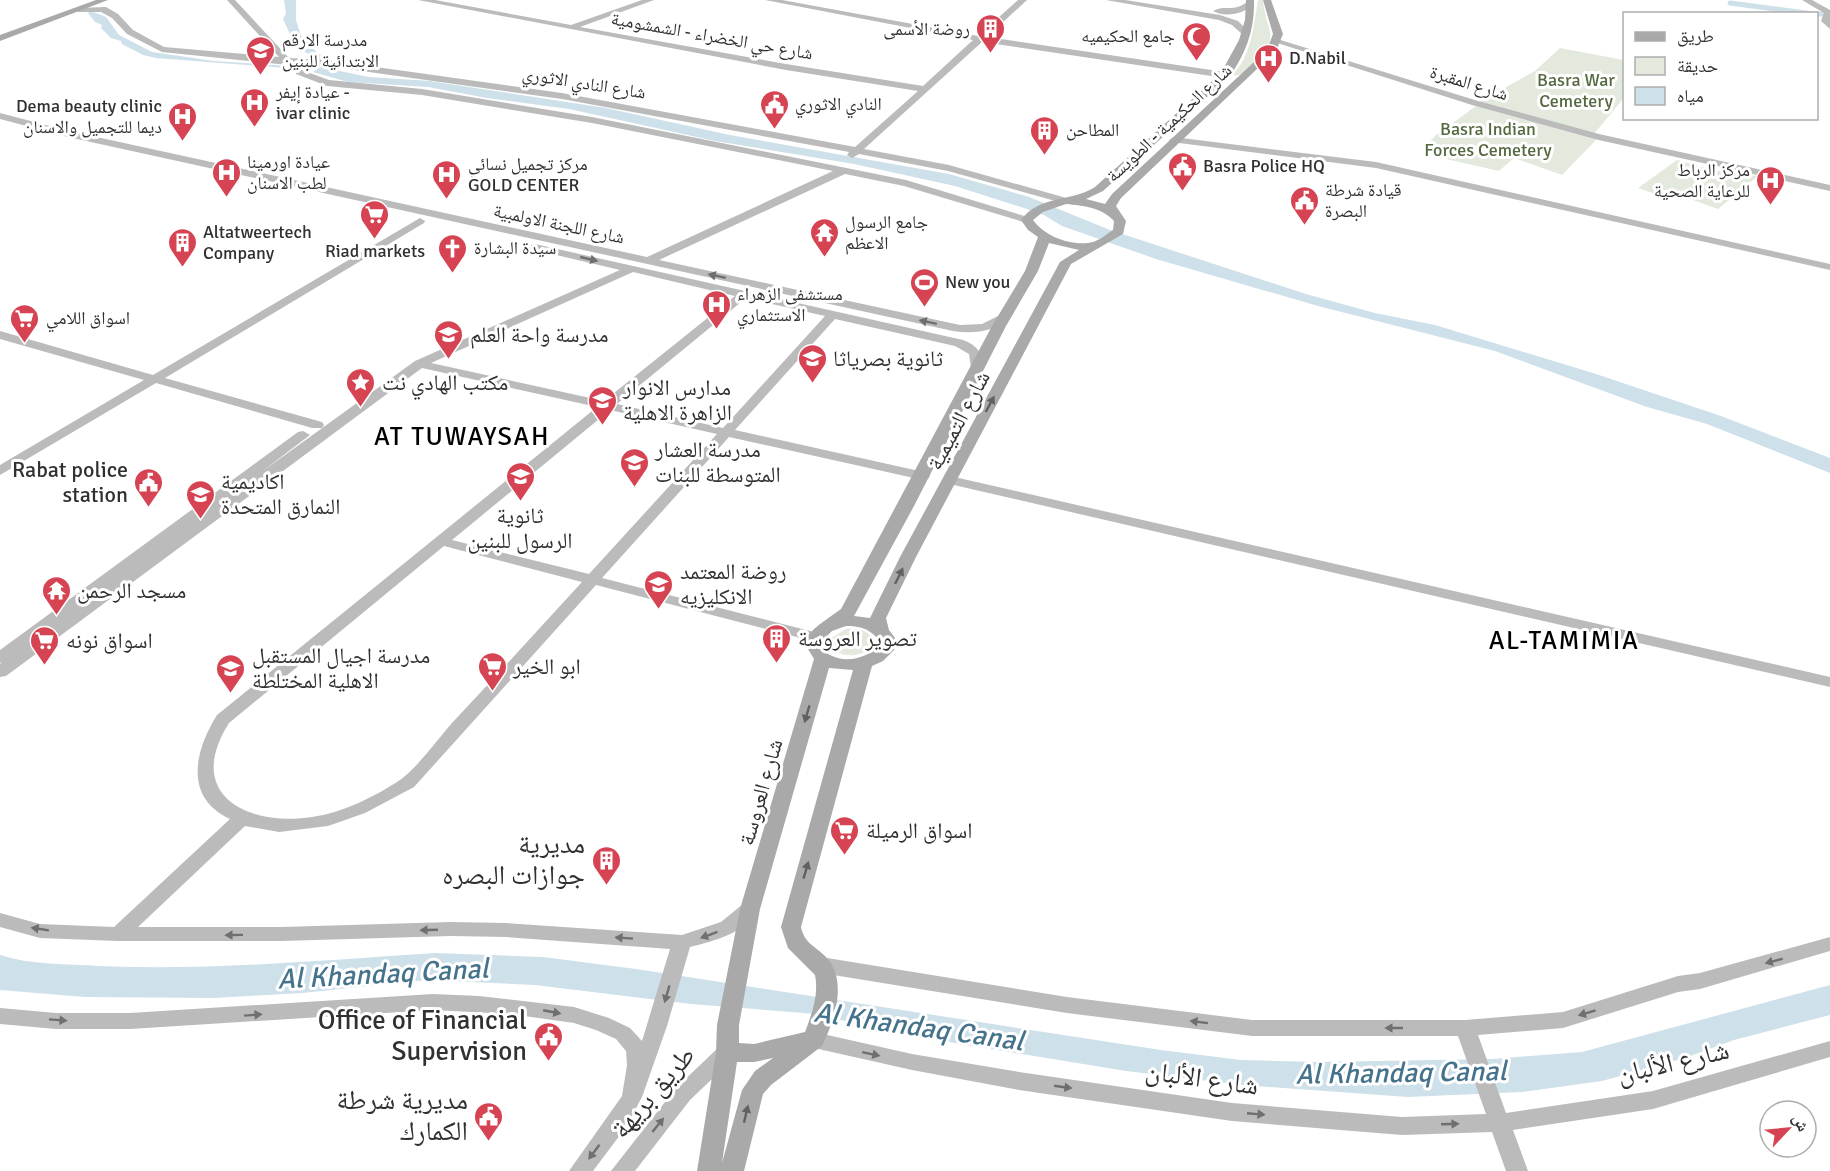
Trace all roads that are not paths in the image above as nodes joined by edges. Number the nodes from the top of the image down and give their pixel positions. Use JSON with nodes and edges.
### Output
{"nodes":[{"id":1,"x":82,"y":0,"type":"edge"},
{"id":2,"x":231,"y":0,"type":"edge"},
{"id":3,"x":422,"y":0,"type":"edge"},
{"id":4,"x":639,"y":0,"type":"edge"},
{"id":5,"x":650,"y":0,"type":"edge"},
{"id":6,"x":769,"y":0,"type":"edge"},
{"id":7,"x":1023,"y":0,"type":"edge"},
{"id":8,"x":1110,"y":0,"type":"edge"},
{"id":9,"x":1147,"y":0,"type":"edge"},
{"id":10,"x":1267,"y":0,"type":"edge"},
{"id":11,"x":1806,"y":0,"type":"edge"},
{"id":12,"x":1250,"y":2,"type":"edge"},
{"id":13,"x":104,"y":3,"type":"edge"},
{"id":14,"x":1215,"y":14,"type":"junction"},
{"id":15,"x":1829,"y":20,"type":"edge"},
{"id":16,"x":568,"y":26,"type":"junction"},
{"id":17,"x":0,"y":31,"type":"edge"},
{"id":18,"x":1245,"y":32,"type":"junction"},
{"id":19,"x":0,"y":38,"type":"edge"},
{"id":20,"x":980,"y":39,"type":"junction"},
{"id":21,"x":1276,"y":40,"type":"junction"},
{"id":22,"x":288,"y":62,"type":"junction"},
{"id":23,"x":317,"y":63,"type":"junction"},
{"id":24,"x":1225,"y":75,"type":"junction"},
{"id":25,"x":924,"y":89,"type":"junction"},
{"id":26,"x":1201,"y":96,"type":"junction"},
{"id":27,"x":1217,"y":99,"type":"junction"},
{"id":28,"x":0,"y":116,"type":"edge"},
{"id":29,"x":0,"y":125,"type":"edge"},
{"id":30,"x":1174,"y":140,"type":"junction"},
{"id":31,"x":856,"y":152,"type":"junction"},
{"id":32,"x":837,"y":169,"type":"junction"},
{"id":33,"x":1830,"y":188,"type":"edge"},
{"id":34,"x":1060,"y":203,"type":"junction"},
{"id":35,"x":1112,"y":212,"type":"junction"},
{"id":36,"x":1029,"y":217,"type":"junction"},
{"id":37,"x":420,"y":221,"type":"junction"},
{"id":38,"x":465,"y":221,"type":"junction"},
{"id":39,"x":485,"y":225,"type":"junction"},
{"id":40,"x":454,"y":229,"type":"junction"},
{"id":41,"x":474,"y":233,"type":"junction"},
{"id":42,"x":1044,"y":237,"type":"junction"},
{"id":43,"x":1100,"y":243,"type":"junction"},
{"id":44,"x":634,"y":263,"type":"junction"},
{"id":45,"x":1830,"y":267,"type":"edge"},
{"id":46,"x":744,"y":294,"type":"junction"},
{"id":47,"x":833,"y":314,"type":"junction"},
{"id":48,"x":1004,"y":317,"type":"junction"},
{"id":49,"x":953,"y":327,"type":"junction"},
{"id":50,"x":0,"y":335,"type":"edge"},
{"id":51,"x":944,"y":339,"type":"junction"},
{"id":52,"x":438,"y":350,"type":"junction"},
{"id":53,"x":419,"y":364,"type":"junction"},
{"id":54,"x":976,"y":371,"type":"junction"},
{"id":55,"x":155,"y":379,"type":"junction"},
{"id":56,"x":607,"y":405,"type":"junction"},
{"id":57,"x":317,"y":425,"type":"junction"},
{"id":58,"x":726,"y":432,"type":"junction"},
{"id":59,"x":278,"y":460,"type":"junction"},
{"id":60,"x":0,"y":471,"type":"edge"},
{"id":61,"x":923,"y":476,"type":"junction"},
{"id":62,"x":950,"y":480,"type":"junction"},
{"id":63,"x":440,"y":541,"type":"junction"},
{"id":64,"x":592,"y":580,"type":"junction"},
{"id":65,"x":833,"y":624,"type":"junction"},
{"id":66,"x":881,"y":630,"type":"junction"},
{"id":67,"x":816,"y":637,"type":"junction"},
{"id":68,"x":0,"y":658,"type":"edge"},
{"id":69,"x":823,"y":658,"type":"junction"},
{"id":70,"x":864,"y":664,"type":"junction"},
{"id":71,"x":0,"y":672,"type":"edge"},
{"id":72,"x":1830,"y":682,"type":"edge"},
{"id":73,"x":241,"y":819,"type":"junction"},
{"id":74,"x":750,"y":909,"type":"junction"},
{"id":75,"x":0,"y":920,"type":"edge"},
{"id":76,"x":118,"y":934,"type":"junction"},
{"id":77,"x":682,"y":942,"type":"junction"},
{"id":78,"x":1830,"y":944,"type":"edge"},
{"id":79,"x":824,"y":974,"type":"junction"},
{"id":80,"x":0,"y":1016,"type":"edge"},
{"id":81,"x":817,"y":1031,"type":"junction"},
{"id":82,"x":1467,"y":1033,"type":"junction"},
{"id":83,"x":1830,"y":1049,"type":"edge"},
{"id":84,"x":727,"y":1052,"type":"junction"},
{"id":85,"x":632,"y":1097,"type":"junction"},
{"id":86,"x":1498,"y":1117,"type":"junction"},
{"id":87,"x":580,"y":1171,"type":"edge"},
{"id":88,"x":622,"y":1171,"type":"edge"},
{"id":89,"x":708,"y":1171,"type":"edge"},
{"id":90,"x":732,"y":1171,"type":"edge"},
{"id":91,"x":1517,"y":1171,"type":"edge"}],
"edges":[{"from":1,"to":17,"type":"main road"},
{"from":2,"to":22,"type":"street"},
{"from":3,"to":16,"type":"street","name":"شارع حي الخضراء - الشمشومية"},
{"from":4,"to":16,"type":"street"},
{"from":5,"to":16,"type":"street"},
{"from":6,"to":20,"type":"street"},
{"from":7,"to":20,"type":"street"},
{"from":8,"to":14,"type":"street"},
{"from":9,"to":14,"type":"street"},
{"from":10,"to":21,"type":"main road"},
{"from":11,"to":15,"type":"street"},
{"from":12,"to":14,"type":"street"},
{"from":12,"to":18,"type":"main road","name":"شارع الحكيمية - الطويسة"},
{"from":13,"to":19,"type":"main road"},
{"from":13,"to":22,"type":"street","name":"شارع النادي الاثوري"},
{"from":14,"to":18,"type":"street"},
{"from":16,"to":25,"type":"street","name":"شارع حي الخضراء - الشمشومية"},
{"from":18,"to":24,"type":"main road","name":"شارع الحكيمية - الطويسة"},
{"from":20,"to":24,"type":"street"},
{"from":20,"to":25,"type":"street"},
{"from":21,"to":27,"type":"main road","name":"شارع الحكيمية - الطويسة"},
{"from":21,"to":33,"type":"street","name":"شارع المقبرة"},
{"from":22,"to":23,"type":"street","name":"شارع النادي الاثوري"},
{"from":23,"to":31,"type":"street","name":"شارع النادي الاثوري"},
{"from":23,"to":32,"type":"street"},
{"from":24,"to":26,"type":"main road","name":"شارع الحكيمية - الطويسة"},
{"from":25,"to":31,"type":"street"},
{"from":26,"to":27,"type":"main road"},
{"from":26,"to":34,"type":"main road","name":"شارع الحكيمية - الطويسة"},
{"from":27,"to":30,"type":"main road","name":"شارع الحكيمية - الطويسة"},
{"from":28,"to":38,"type":"street","name":"شارع اللجنة الاولمبية"},
{"from":29,"to":37,"type":"street","name":"شارع اللجنة الاولمبية"},
{"from":30,"to":35,"type":"main road","name":"شارع الحكيمية - الطويسة"},
{"from":30,"to":45,"type":"street"},
{"from":31,"to":32,"type":"street"},
{"from":31,"to":34,"type":"street","name":"شارع النادي الاثوري"},
{"from":32,"to":36,"type":"street"},
{"from":32,"to":44,"type":"street"},
{"from":34,"to":35,"type":"main road"},
{"from":34,"to":36,"type":"main road","name":"شارع الحكيمية - الطويسة"},
{"from":35,"to":43,"type":"main road","name":"شارع التميمية"},
{"from":36,"to":42,"type":"main road"},
{"from":37,"to":40,"type":"street","name":"شارع اللجنة الاولمبية"},
{"from":37,"to":55,"type":"street"},
{"from":38,"to":39,"type":"street","name":"شارع اللجنة الاولمبية"},
{"from":38,"to":40,"type":"street"},
{"from":39,"to":41,"type":"street"},
{"from":39,"to":44,"type":"street","name":"شارع اللجنة الاولمبية"},
{"from":40,"to":41,"type":"street","name":"شارع اللجنة الاولمبية"},
{"from":41,"to":44,"type":"street","name":"شارع اللجنة الاولمبية","one_way":true},
{"from":42,"to":43,"type":"main road"},
{"from":42,"to":48,"type":"main road","name":"شارع التميمية"},
{"from":62,"to":43,"type":"main road","name":"شارع التميمية","one_way":true},
{"from":44,"to":46,"type":"street","name":"شارع اللجنة الاولمبية"},
{"from":49,"to":44,"type":"street","name":"شارع اللجنة الاولمبية","one_way":true},
{"from":44,"to":52,"type":"street"},
{"from":46,"to":47,"type":"street","name":"شارع اللجنة الاولمبية"},
{"from":46,"to":56,"type":"street"},
{"from":47,"to":51,"type":"street","name":"شارع اللجنة الاولمبية"},
{"from":47,"to":58,"type":"street"},
{"from":48,"to":49,"type":"street","name":"شارع اللجنة الاولمبية"},
{"from":48,"to":54,"type":"main road","name":"شارع التميمية"},
{"from":49,"to":51,"type":"street"},
{"from":50,"to":55,"type":"street"},
{"from":51,"to":54,"type":"street","name":"شارع اللجنة الاولمبية"},
{"from":52,"to":53,"type":"street"},
{"from":52,"to":57,"type":"street"},
{"from":53,"to":56,"type":"street"},
{"from":53,"to":59,"type":"street"},
{"from":54,"to":61,"type":"main road","name":"شارع التميمية"},
{"from":55,"to":57,"type":"street"},
{"from":55,"to":60,"type":"street"},
{"from":56,"to":58,"type":"street"},
{"from":56,"to":63,"type":"street"},
{"from":57,"to":59,"type":"street"},
{"from":58,"to":61,"type":"street"},
{"from":58,"to":64,"type":"street"},
{"from":59,"to":68,"type":"street"},
{"from":59,"to":71,"type":"street"},
{"from":61,"to":65,"type":"main road","name":"شارع التميمية"},
{"from":66,"to":62,"type":"main road","name":"شارع التميمية","one_way":true},
{"from":62,"to":72,"type":"street"},
{"from":63,"to":64,"type":"street"},
{"from":63,"to":73,"type":"street"},
{"from":64,"to":67,"type":"street"},
{"from":64,"to":73,"type":"street"},
{"from":65,"to":66,"type":"main road"},
{"from":65,"to":67,"type":"main road"},
{"from":66,"to":70,"type":"main road"},
{"from":67,"to":69,"type":"main road"},
{"from":69,"to":70,"type":"main road"},
{"from":69,"to":74,"type":"main road","name":"شارع العروسة","one_way":true},
{"from":79,"to":70,"type":"main road","one_way":true},
{"from":73,"to":76,"type":"street"},
{"from":74,"to":77,"type":"street","one_way":true},
{"from":74,"to":84,"type":"main road","name":"شارع العروسة"},
{"from":76,"to":75,"type":"street","one_way":true},
{"from":77,"to":76,"type":"street","one_way":true},
{"from":77,"to":85,"type":"street","name":"طريق بريهة","one_way":true},
{"from":78,"to":82,"type":"street","one_way":true},
{"from":79,"to":81,"type":"main road"},
{"from":82,"to":79,"type":"street","one_way":true},
{"from":80,"to":85,"type":"street","one_way":true},
{"from":81,"to":84,"type":"main road"},
{"from":81,"to":86,"type":"street","name":"شارع الألبان","one_way":true},
{"from":90,"to":81,"type":"main road","one_way":true},
{"from":82,"to":86,"type":"street"},
{"from":83,"to":86,"type":"street","name":"شارع الألبان"},
{"from":88,"to":84,"type":"street","name":"طريق بريهة","one_way":true},
{"from":84,"to":89,"type":"main road","name":"شارع العروسة"},
{"from":85,"to":87,"type":"street","name":"طريق بريهة","one_way":true},
{"from":86,"to":91,"type":"street"}]}
